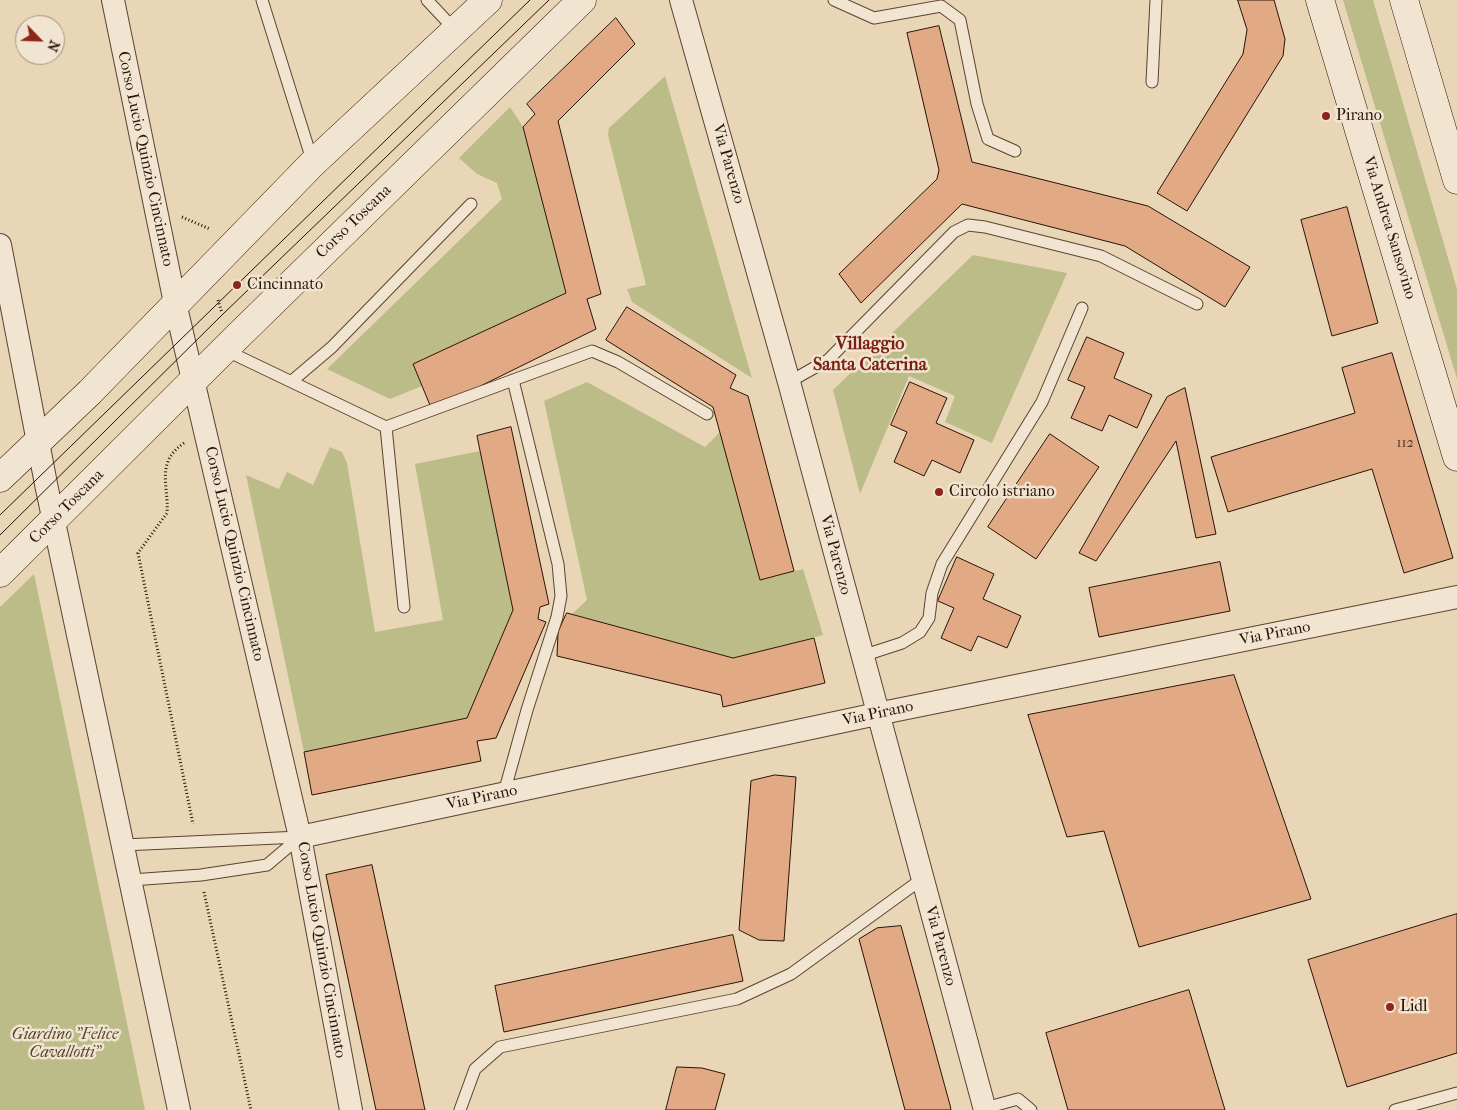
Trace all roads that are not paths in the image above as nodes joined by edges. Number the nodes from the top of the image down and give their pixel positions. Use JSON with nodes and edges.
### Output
{"nodes":[{"id":1,"x":113,"y":0,"type":"edge"},
{"id":2,"x":262,"y":0,"type":"edge"},
{"id":3,"x":427,"y":0,"type":"edge"},
{"id":4,"x":488,"y":0,"type":"edge"},
{"id":5,"x":582,"y":0,"type":"edge"},
{"id":6,"x":682,"y":0,"type":"edge"},
{"id":7,"x":834,"y":0,"type":"edge"},
{"id":8,"x":1156,"y":0,"type":"edge"},
{"id":9,"x":1320,"y":0,"type":"edge"},
{"id":10,"x":1404,"y":0,"type":"edge"},
{"id":11,"x":942,"y":3,"type":"edge"},
{"id":12,"x":456,"y":32,"type":"junction"},
{"id":13,"x":1152,"y":82,"type":"dead end"},
{"id":14,"x":1015,"y":151,"type":"dead end"},
{"id":15,"x":313,"y":163,"type":"junction"},
{"id":16,"x":1457,"y":180,"type":"edge"},
{"id":17,"x":471,"y":204,"type":"dead end"},
{"id":18,"x":0,"y":245,"type":"edge"},
{"id":19,"x":175,"y":303,"type":"junction"},
{"id":20,"x":1197,"y":304,"type":"dead end"},
{"id":21,"x":1082,"y":308,"type":"dead end"},
{"id":22,"x":225,"y":350,"type":"junction"},
{"id":23,"x":513,"y":380,"type":"junction"},
{"id":24,"x":292,"y":381,"type":"junction"},
{"id":25,"x":194,"y":382,"type":"junction"},
{"id":26,"x":789,"y":382,"type":"junction"},
{"id":27,"x":707,"y":414,"type":"dead end"},
{"id":28,"x":386,"y":427,"type":"junction"},
{"id":29,"x":38,"y":441,"type":"junction"},
{"id":30,"x":1457,"y":457,"type":"edge"},
{"id":31,"x":0,"y":478,"type":"edge"},
{"id":32,"x":54,"y":520,"type":"junction"},
{"id":33,"x":0,"y":573,"type":"edge"},
{"id":34,"x":1457,"y":598,"type":"edge"},
{"id":35,"x":404,"y":607,"type":"dead end"},
{"id":36,"x":862,"y":656,"type":"junction"},
{"id":37,"x":878,"y":714,"type":"junction"},
{"id":38,"x":504,"y":793,"type":"junction"},
{"id":39,"x":300,"y":837,"type":"junction"},
{"id":40,"x":123,"y":844,"type":"junction"},
{"id":41,"x":922,"y":879,"type":"junction"},
{"id":42,"x":130,"y":880,"type":"junction"},
{"id":43,"x":1457,"y":1093,"type":"edge"},
{"id":44,"x":985,"y":1109,"type":"edge"},
{"id":45,"x":180,"y":1110,"type":"edge"},
{"id":46,"x":351,"y":1110,"type":"edge"},
{"id":47,"x":460,"y":1110,"type":"edge"},
{"id":48,"x":1031,"y":1110,"type":"edge"},
{"id":49,"x":1395,"y":1110,"type":"edge"}],
"edges":[{"from":1,"to":19,"type":"street","name":"Corso Lucio Quinzio Cincinnato"},
{"from":2,"to":15,"type":"lane"},
{"from":3,"to":12,"type":"lane"},
{"from":4,"to":12,"type":"street"},
{"from":5,"to":22,"type":"street","name":"Corso Toscana"},
{"from":6,"to":26,"type":"street","name":"Via Parenzo"},
{"from":7,"to":11,"type":"lane"},
{"from":8,"to":13,"type":"lane"},
{"from":9,"to":30,"type":"street","name":"Via Andrea Sansovino"},
{"from":10,"to":16,"type":"street"},
{"from":11,"to":14,"type":"lane"},
{"from":12,"to":15,"type":"street"},
{"from":15,"to":19,"type":"street"},
{"from":17,"to":24,"type":"lane"},
{"from":18,"to":29,"type":"street"},
{"from":19,"to":25,"type":"street","name":"Corso Lucio Quinzio Cincinnato"},
{"from":19,"to":29,"type":"street"},
{"from":20,"to":26,"type":"lane"},
{"from":21,"to":36,"type":"lane"},
{"from":22,"to":24,"type":"lane"},
{"from":22,"to":25,"type":"street","name":"Corso Toscana"},
{"from":23,"to":27,"type":"lane"},
{"from":23,"to":28,"type":"lane"},
{"from":23,"to":38,"type":"lane"},
{"from":24,"to":28,"type":"lane"},
{"from":25,"to":32,"type":"street","name":"Corso Toscana"},
{"from":25,"to":39,"type":"street","name":"Corso Lucio Quinzio Cincinnato"},
{"from":26,"to":36,"type":"street","name":"Via Parenzo"},
{"from":28,"to":35,"type":"lane"},
{"from":29,"to":31,"type":"street"},
{"from":29,"to":32,"type":"street"},
{"from":32,"to":33,"type":"street","name":"Corso Toscana"},
{"from":32,"to":40,"type":"street"},
{"from":34,"to":37,"type":"street","name":"Via Pirano"},
{"from":36,"to":37,"type":"street","name":"Via Parenzo"},
{"from":37,"to":38,"type":"street","name":"Via Pirano"},
{"from":37,"to":41,"type":"street","name":"Via Parenzo"},
{"from":38,"to":39,"type":"street","name":"Via Pirano"},
{"from":39,"to":40,"type":"lane"},
{"from":39,"to":42,"type":"lane"},
{"from":39,"to":46,"type":"street","name":"Corso Lucio Quinzio Cincinnato"},
{"from":40,"to":42,"type":"street"},
{"from":41,"to":44,"type":"street","name":"Via Parenzo"},
{"from":41,"to":47,"type":"lane"},
{"from":42,"to":45,"type":"street"},
{"from":43,"to":49,"type":"lane"},
{"from":44,"to":48,"type":"lane"}]}
